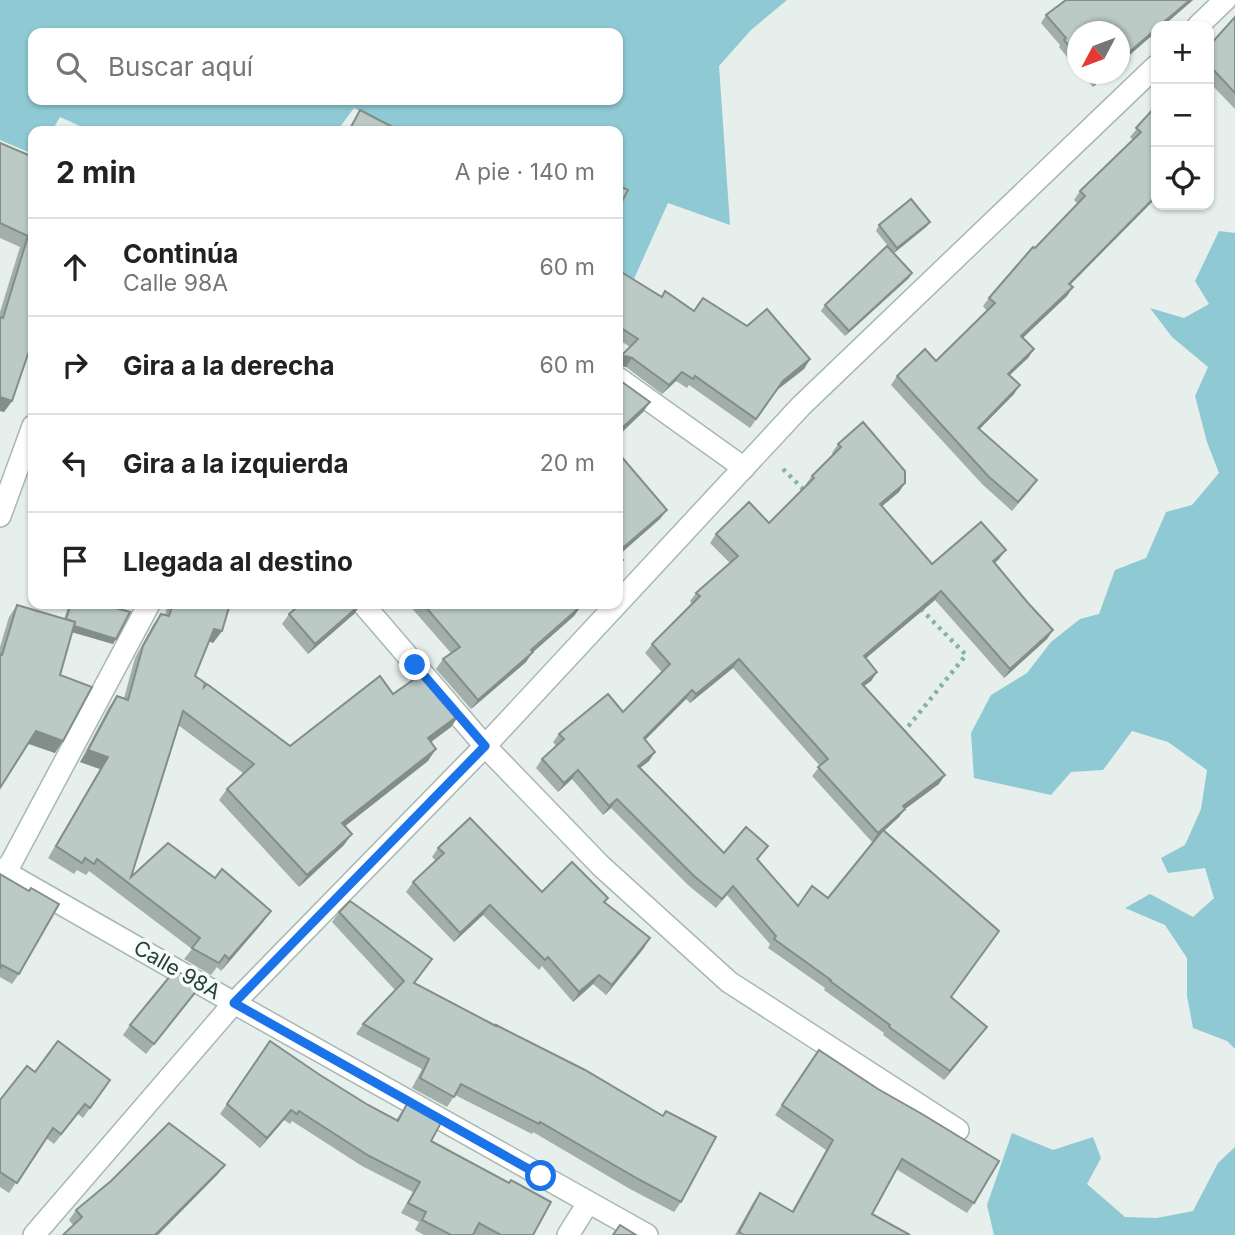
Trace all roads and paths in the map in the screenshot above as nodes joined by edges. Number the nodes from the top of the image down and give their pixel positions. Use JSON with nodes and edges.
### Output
{"nodes":[{"id":1,"x":1225,"y":0,"type":"edge"},
{"id":2,"x":1203,"y":21,"type":"edge"},
{"id":3,"x":1151,"y":71,"type":"edge"},
{"id":4,"x":623,"y":382,"type":"edge"},
{"id":5,"x":28,"y":440,"type":"edge"},
{"id":6,"x":762,"y":448,"type":"junction"},
{"id":7,"x":744,"y":468,"type":"junction"},
{"id":8,"x":811,"y":497,"type":"edge"},
{"id":9,"x":0,"y":516,"type":"edge"},
{"id":10,"x":623,"y":598,"type":"edge"},
{"id":11,"x":918,"y":606,"type":"edge"},
{"id":12,"x":146,"y":609,"type":"edge"},
{"id":13,"x":367,"y":609,"type":"edge"},
{"id":14,"x":612,"y":609,"type":"edge"},
{"id":15,"x":897,"y":740,"type":"edge"},
{"id":16,"x":485,"y":746,"type":"junction"},
{"id":17,"x":3,"y":870,"type":"edge"},
{"id":18,"x":234,"y":1003,"type":"junction"},
{"id":19,"x":958,"y":1130,"type":"dead end"},
{"id":20,"x":588,"y":1203,"type":"junction"},
{"id":21,"x":34,"y":1235,"type":"edge"},
{"id":22,"x":568,"y":1235,"type":"edge"},
{"id":23,"x":647,"y":1235,"type":"edge"}],
"edges":[{"from":1,"to":2,"type":"street"},
{"from":3,"to":6,"type":"street"},
{"from":4,"to":7,"type":"street"},
{"from":5,"to":9,"type":"street"},
{"from":6,"to":7,"type":"street"},
{"from":6,"to":8,"type":"path"},
{"from":7,"to":10,"type":"street"},
{"from":11,"to":15,"type":"path"},
{"from":12,"to":17,"type":"street"},
{"from":13,"to":16,"type":"street"},
{"from":14,"to":16,"type":"street"},
{"from":16,"to":18,"type":"street"},
{"from":16,"to":19,"type":"street"},
{"from":17,"to":18,"type":"street","name":"Calle 98A"},
{"from":18,"to":20,"type":"street","name":"Calle 98A"},
{"from":18,"to":21,"type":"street"},
{"from":20,"to":22,"type":"street"},
{"from":20,"to":23,"type":"street","name":"Calle 98A"}]}
